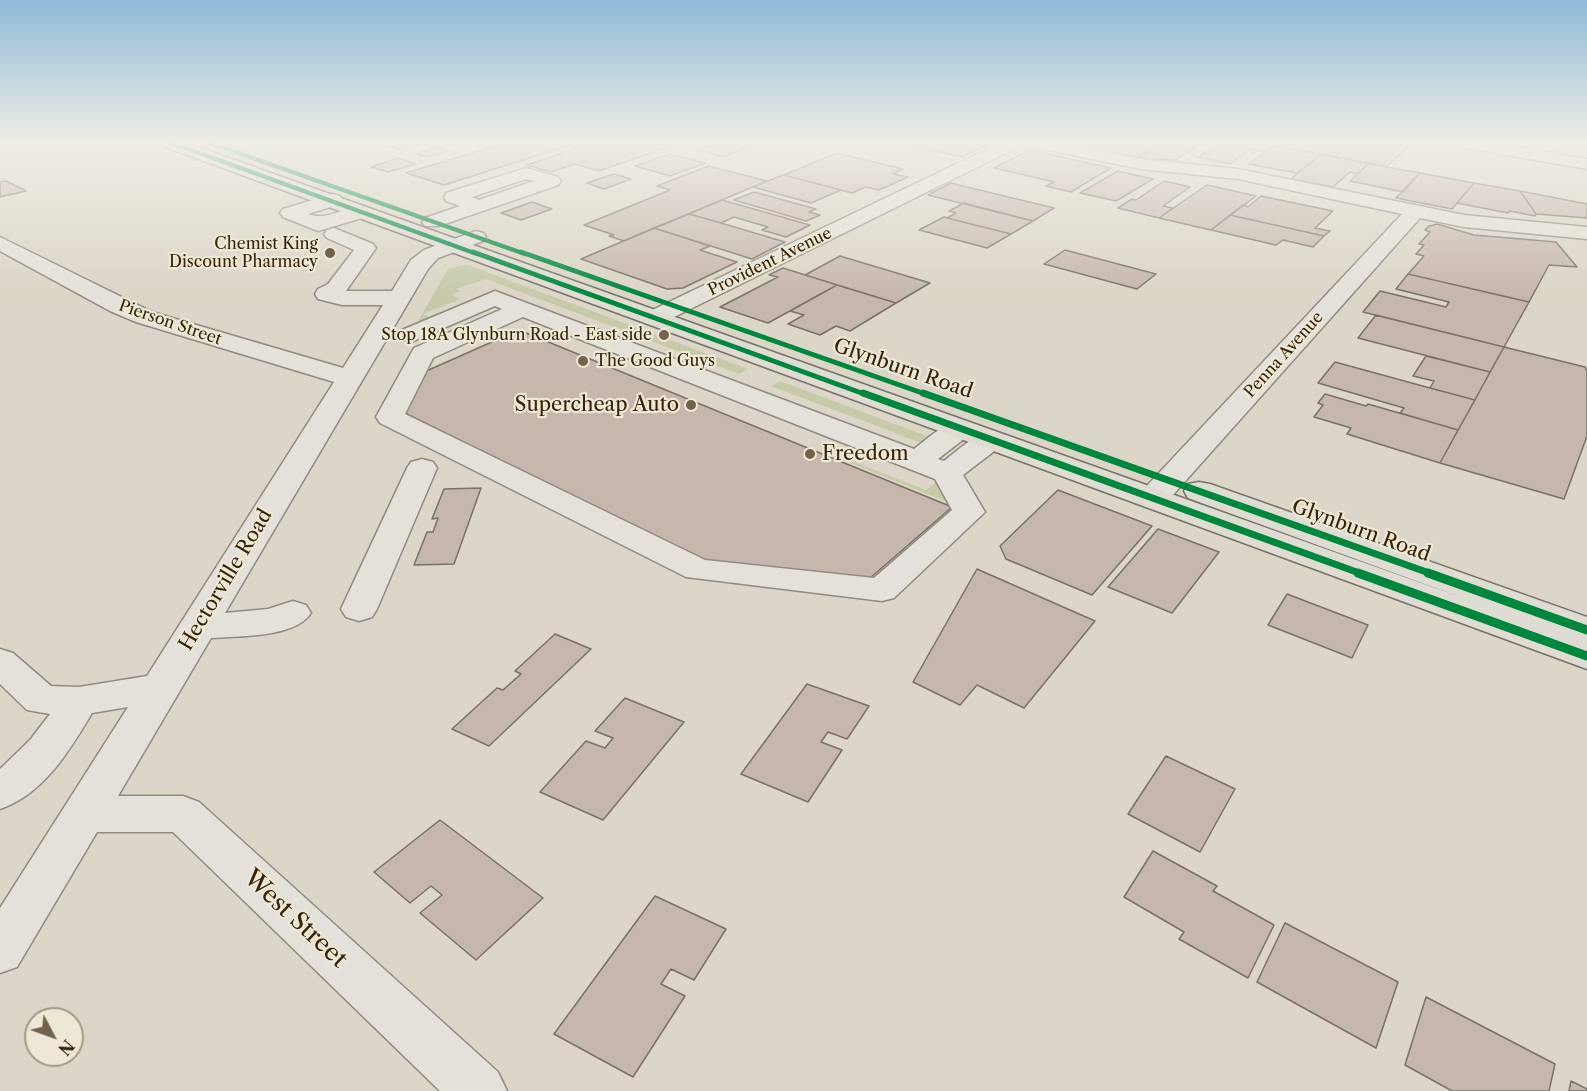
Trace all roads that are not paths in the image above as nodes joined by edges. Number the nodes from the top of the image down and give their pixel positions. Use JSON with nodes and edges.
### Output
{"nodes":[{"id":1,"x":313,"y":193,"type":"edge"},
{"id":2,"x":350,"y":193,"type":"edge"},
{"id":3,"x":911,"y":193,"type":"edge"},
{"id":4,"x":1326,"y":193,"type":"edge"},
{"id":5,"x":333,"y":200,"type":"junction"},
{"id":6,"x":479,"y":206,"type":"dead end"},
{"id":7,"x":362,"y":211,"type":"junction"},
{"id":8,"x":1415,"y":212,"type":"junction"},
{"id":9,"x":432,"y":222,"type":"junction"},
{"id":10,"x":1587,"y":233,"type":"edge"},
{"id":11,"x":334,"y":234,"type":"dead end"},
{"id":12,"x":465,"y":241,"type":"junction"},
{"id":13,"x":0,"y":243,"type":"edge"},
{"id":14,"x":676,"y":308,"type":"junction"},
{"id":15,"x":654,"y":318,"type":"junction"},
{"id":16,"x":408,"y":331,"type":"junction"},
{"id":17,"x":349,"y":378,"type":"junction"},
{"id":18,"x":959,"y":429,"type":"junction"},
{"id":19,"x":991,"y":440,"type":"junction"},
{"id":20,"x":917,"y":461,"type":"junction"},
{"id":21,"x":422,"y":468,"type":"dead end"},
{"id":22,"x":947,"y":473,"type":"junction"},
{"id":23,"x":1161,"y":489,"type":"junction"},
{"id":24,"x":359,"y":609,"type":"dead end"},
{"id":25,"x":1587,"y":630,"type":"edge"},
{"id":26,"x":1587,"y":656,"type":"edge"},
{"id":27,"x":0,"y":662,"type":"edge"},
{"id":28,"x":161,"y":687,"type":"junction"},
{"id":29,"x":80,"y":701,"type":"junction"},
{"id":30,"x":0,"y":792,"type":"edge"},
{"id":31,"x":84,"y":814,"type":"junction"},
{"id":32,"x":0,"y":951,"type":"edge"},
{"id":33,"x":479,"y":1091,"type":"edge"}],
"edges":[{"from":1,"to":5,"type":"main road","name":"Glynburn Road"},
{"from":2,"to":9,"type":"main road","name":"Glynburn Road"},
{"from":3,"to":14,"type":"street","name":"Provident Avenue"},
{"from":4,"to":8,"type":"street"},
{"from":5,"to":7,"type":"main road","name":"Glynburn Road"},
{"from":5,"to":7,"type":"street"},
{"from":6,"to":9,"type":"street"},
{"from":7,"to":12,"type":"main road","name":"Glynburn Road"},
{"from":8,"to":10,"type":"street"},
{"from":8,"to":23,"type":"street","name":"Penna Avenue"},
{"from":9,"to":12,"type":"main road","name":"Glynburn Road"},
{"from":11,"to":16,"type":"street"},
{"from":12,"to":14,"type":"main road","name":"Glynburn Road"},
{"from":12,"to":15,"type":"main road","name":"Glynburn Road"},
{"from":12,"to":16,"type":"street","name":"Hectorville Road"},
{"from":13,"to":17,"type":"street","name":"Pierson Street"},
{"from":14,"to":15,"type":"street","name":"Provident Avenue"},
{"from":14,"to":23,"type":"main road","name":"Glynburn Road"},
{"from":15,"to":18,"type":"main road","name":"Glynburn Road"},
{"from":16,"to":17,"type":"street","name":"Hectorville Road"},
{"from":16,"to":20,"type":"street"},
{"from":16,"to":22,"type":"street"},
{"from":17,"to":28,"type":"street","name":"Hectorville Road"},
{"from":18,"to":19,"type":"main road","name":"Glynburn Road"},
{"from":18,"to":20,"type":"street"},
{"from":19,"to":22,"type":"street"},
{"from":19,"to":23,"type":"main road","name":"Glynburn Road"},
{"from":20,"to":22,"type":"street"},
{"from":21,"to":24,"type":"street"},
{"from":23,"to":25,"type":"main road","name":"Glynburn Road"},
{"from":23,"to":26,"type":"main road","name":"Glynburn Road"},
{"from":27,"to":29,"type":"street"},
{"from":28,"to":29,"type":"street"},
{"from":28,"to":31,"type":"street","name":"Hectorville Road"},
{"from":29,"to":30,"type":"street"},
{"from":31,"to":32,"type":"street","name":"Hectorville Road"},
{"from":31,"to":33,"type":"street","name":"West Street"}]}
